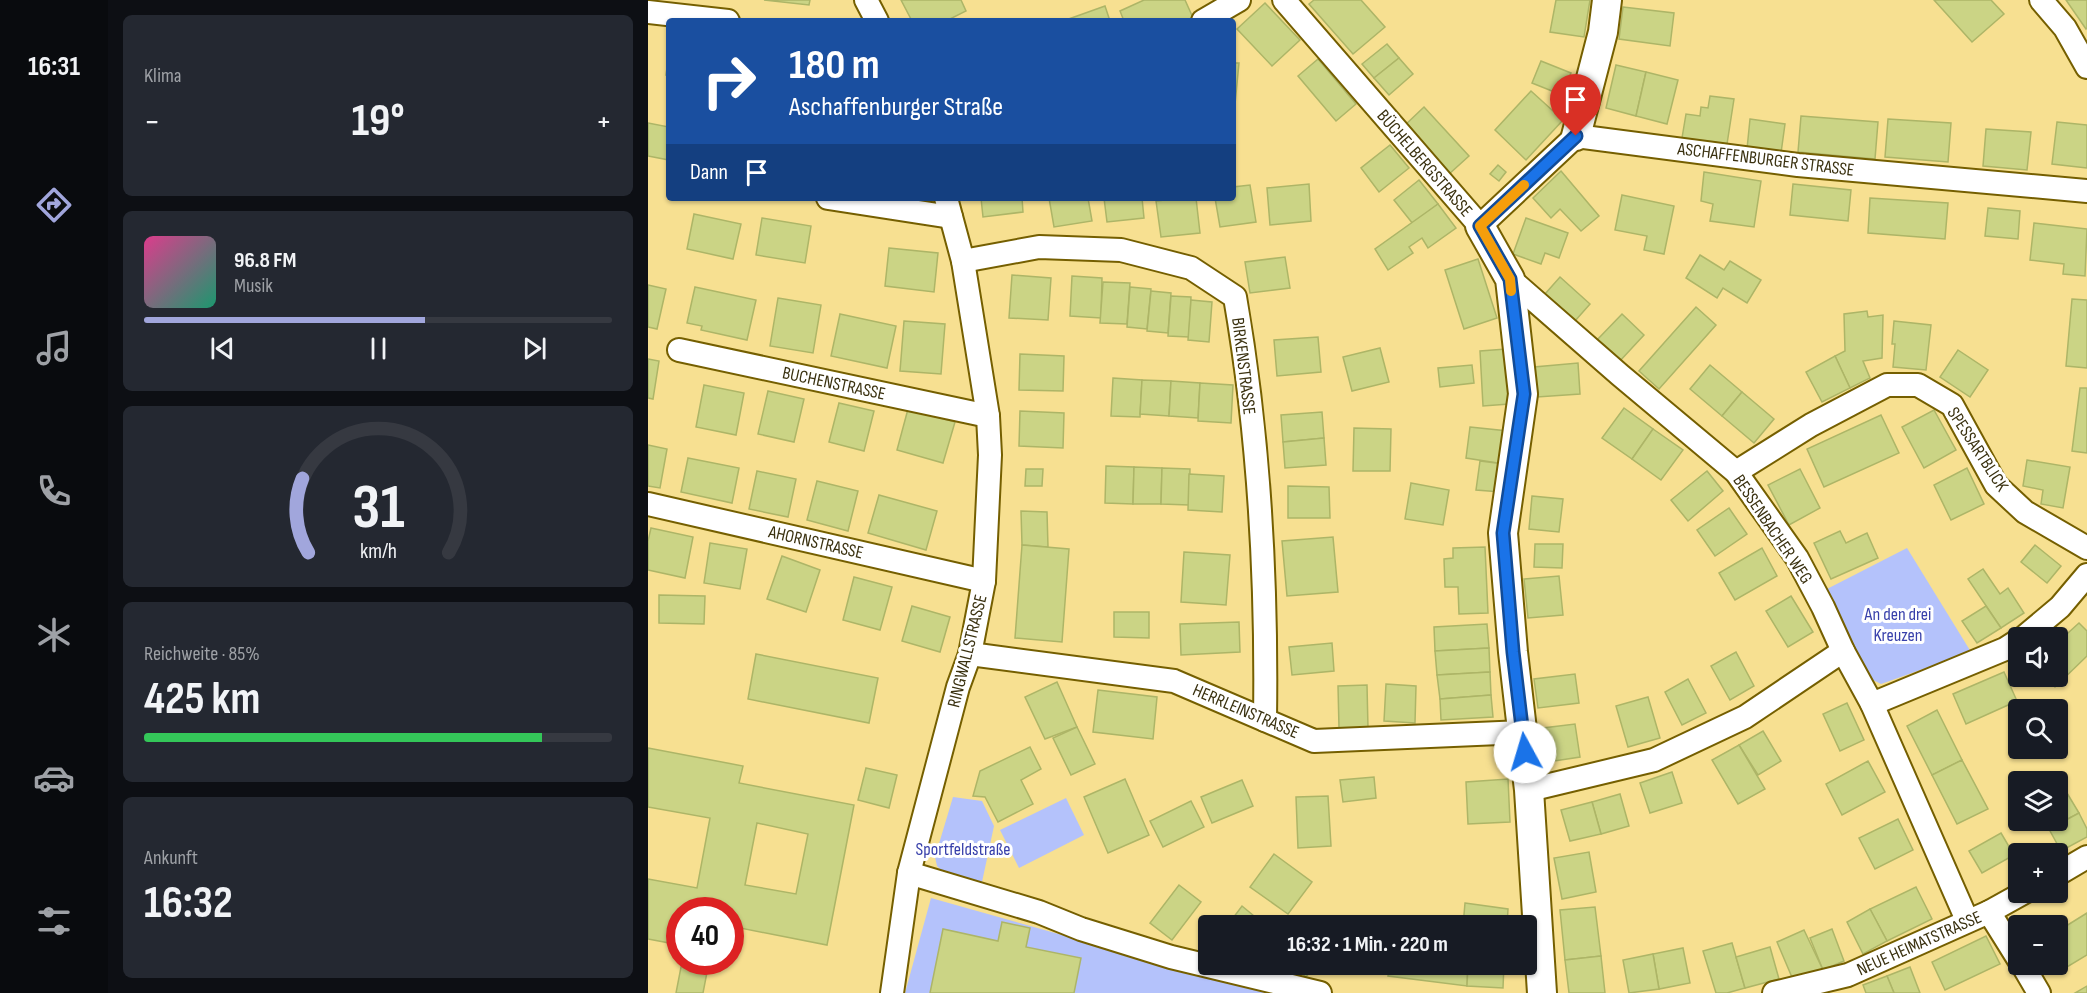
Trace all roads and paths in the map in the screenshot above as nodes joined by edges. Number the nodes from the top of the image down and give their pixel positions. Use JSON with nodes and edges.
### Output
{"nodes":[{"id":1,"x":866,"y":0,"type":"edge"},
{"id":2,"x":1239,"y":0,"type":"edge"},
{"id":3,"x":1285,"y":0,"type":"edge"},
{"id":4,"x":1607,"y":0,"type":"edge"},
{"id":5,"x":2041,"y":0,"type":"edge"},
{"id":6,"x":648,"y":12,"type":"edge"},
{"id":7,"x":701,"y":18,"type":"edge"},
{"id":8,"x":875,"y":18,"type":"edge"},
{"id":9,"x":1208,"y":18,"type":"edge"},
{"id":10,"x":2087,"y":67,"type":"edge"},
{"id":11,"x":1576,"y":136,"type":"junction"},
{"id":12,"x":2087,"y":191,"type":"edge"},
{"id":13,"x":864,"y":201,"type":"edge"},
{"id":14,"x":949,"y":208,"type":"edge"},
{"id":15,"x":1480,"y":226,"type":"junction"},
{"id":16,"x":963,"y":261,"type":"junction"},
{"id":17,"x":1510,"y":279,"type":"junction"},
{"id":18,"x":679,"y":350,"type":"dead end"},
{"id":19,"x":988,"y":416,"type":"junction"},
{"id":20,"x":1736,"y":472,"type":"junction"},
{"id":21,"x":648,"y":504,"type":"edge"},
{"id":22,"x":2087,"y":548,"type":"edge"},
{"id":23,"x":2087,"y":575,"type":"edge"},
{"id":24,"x":984,"y":581,"type":"junction"},
{"id":25,"x":2036,"y":627,"type":"edge"},
{"id":26,"x":2008,"y":648,"type":"edge"},
{"id":27,"x":1843,"y":651,"type":"junction"},
{"id":28,"x":970,"y":654,"type":"junction"},
{"id":29,"x":1872,"y":704,"type":"junction"},
{"id":30,"x":1265,"y":720,"type":"junction"},
{"id":31,"x":1523,"y":732,"type":"junction"},
{"id":32,"x":1529,"y":790,"type":"junction"},
{"id":33,"x":2087,"y":857,"type":"edge"},
{"id":34,"x":2068,"y":868,"type":"edge"},
{"id":35,"x":909,"y":873,"type":"junction"},
{"id":36,"x":2008,"y":901,"type":"edge"},
{"id":37,"x":1989,"y":912,"type":"junction"},
{"id":38,"x":1967,"y":920,"type":"junction"},
{"id":39,"x":2008,"y":942,"type":"edge"},
{"id":40,"x":2029,"y":975,"type":"edge"},
{"id":41,"x":892,"y":993,"type":"edge"},
{"id":42,"x":1320,"y":993,"type":"edge"},
{"id":43,"x":1542,"y":993,"type":"edge"},
{"id":44,"x":1774,"y":993,"type":"edge"},
{"id":45,"x":2040,"y":993,"type":"edge"}],
"edges":[{"from":1,"to":8,"type":"street"},
{"from":2,"to":9,"type":"street"},
{"from":3,"to":15,"type":"street","name":"BÜCHELBERGSTRASSE"},
{"from":4,"to":11,"type":"street"},
{"from":5,"to":10,"type":"street"},
{"from":6,"to":7,"type":"street"},
{"from":11,"to":12,"type":"street","name":"ASCHAFFENBURGER STRASSE"},
{"from":11,"to":15,"type":"street"},
{"from":13,"to":14,"type":"street"},
{"from":14,"to":16,"type":"street","name":"RINGWALLSTRASSE"},
{"from":15,"to":17,"type":"street","name":"BÜCHELBERGSTRASSE"},
{"from":16,"to":19,"type":"street","name":"RINGWALLSTRASSE"},
{"from":16,"to":30,"type":"street","name":"BIRKENSTRASSE"},
{"from":17,"to":20,"type":"street","name":"BESSENBACHER WEG"},
{"from":17,"to":31,"type":"street","name":"BÜCHELBERGSTRASSE"},
{"from":18,"to":19,"type":"street","name":"BUCHENSTRASSE"},
{"from":19,"to":24,"type":"street","name":"RINGWALLSTRASSE"},
{"from":20,"to":22,"type":"street","name":"SPESSARTBLICK"},
{"from":20,"to":27,"type":"street","name":"BESSENBACHER WEG"},
{"from":21,"to":24,"type":"street","name":"AHORNSTRASSE"},
{"from":23,"to":25,"type":"street"},
{"from":24,"to":28,"type":"street","name":"RINGWALLSTRASSE"},
{"from":26,"to":29,"type":"street"},
{"from":27,"to":29,"type":"street","name":"BESSENBACHER WEG"},
{"from":27,"to":32,"type":"street"},
{"from":28,"to":30,"type":"street","name":"HERRLEINSTRASSE"},
{"from":28,"to":35,"type":"street","name":"RINGWALLSTRASSE"},
{"from":29,"to":38,"type":"street","name":"BESSENBACHER WEG"},
{"from":30,"to":31,"type":"street","name":"HERRLEINSTRASSE"},
{"from":31,"to":32,"type":"street","name":"BÜCHELBERGSTRASSE"},
{"from":32,"to":43,"type":"street","name":"BÜCHELBERGSTRASSE"},
{"from":33,"to":34,"type":"street"},
{"from":35,"to":41,"type":"street","name":"RINGWALLSTRASSE"},
{"from":35,"to":42,"type":"street"},
{"from":36,"to":37,"type":"street","name":"NEUE HEIMATSTRASSE"},
{"from":37,"to":38,"type":"street","name":"NEUE HEIMATSTRASSE"},
{"from":37,"to":39,"type":"street"},
{"from":38,"to":44,"type":"street","name":"NEUE HEIMATSTRASSE"},
{"from":40,"to":45,"type":"street"}]}
